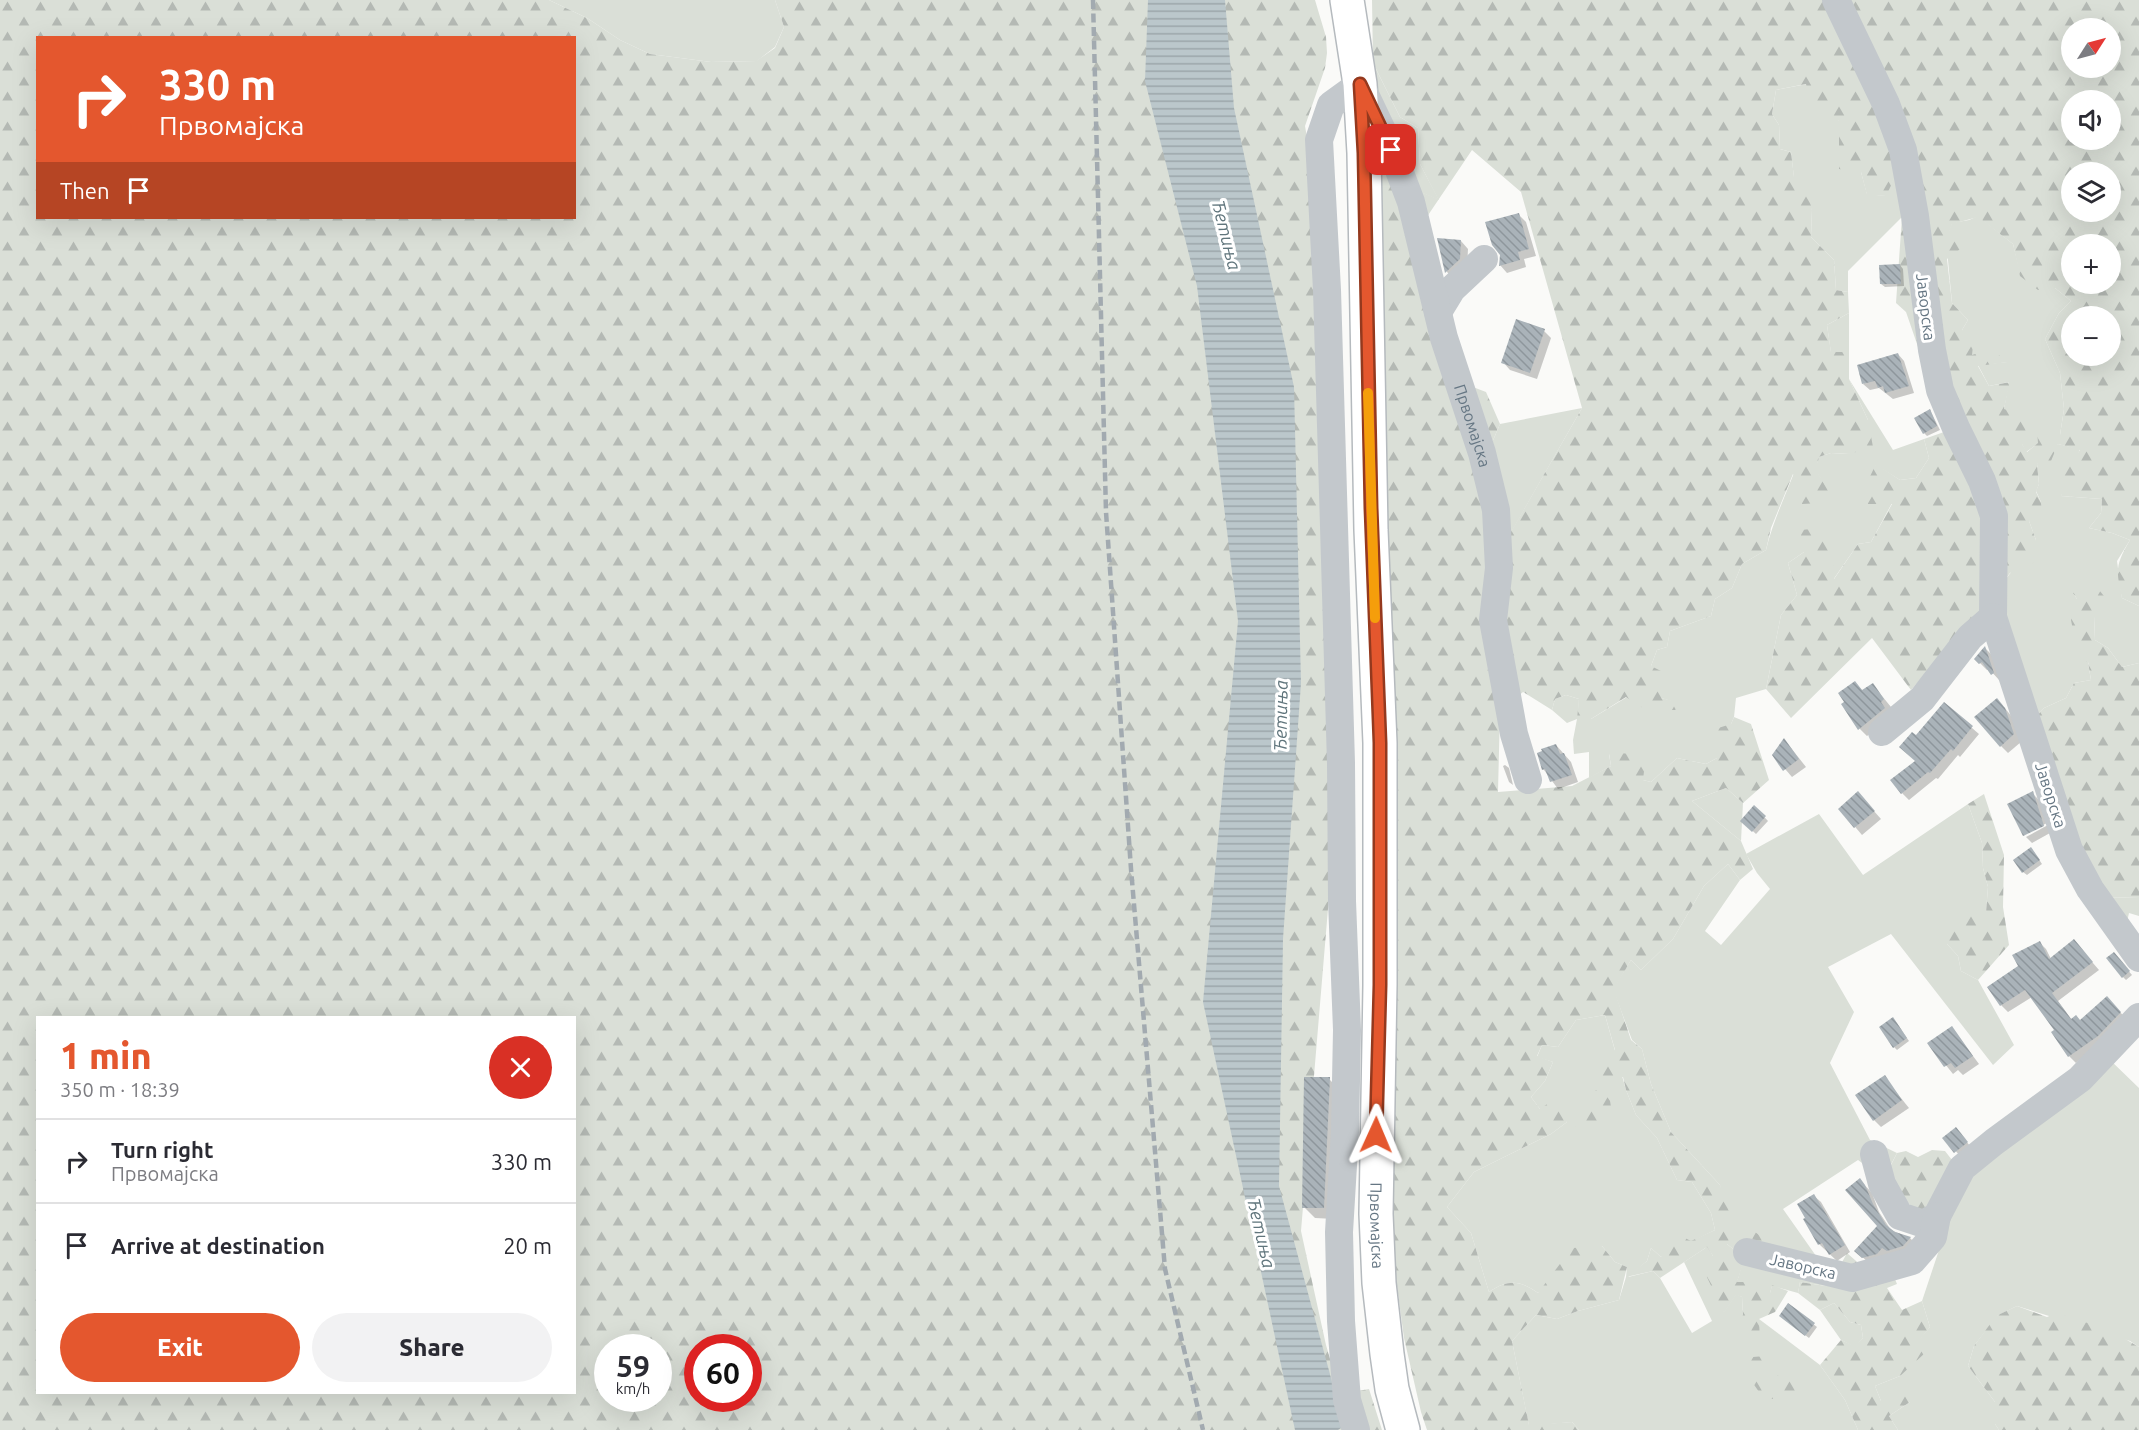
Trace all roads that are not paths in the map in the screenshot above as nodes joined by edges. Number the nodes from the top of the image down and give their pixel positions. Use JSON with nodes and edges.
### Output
{"nodes":[{"id":1,"x":1347,"y":0,"type":"edge"},
{"id":2,"x":1836,"y":0,"type":"edge"},
{"id":3,"x":1360,"y":84,"type":"junction"},
{"id":4,"x":1484,"y":259,"type":"dead end"},
{"id":5,"x":1438,"y":312,"type":"junction"},
{"id":6,"x":1993,"y":617,"type":"junction"},
{"id":7,"x":1882,"y":732,"type":"dead end"},
{"id":8,"x":1528,"y":780,"type":"dead end"},
{"id":9,"x":2139,"y":958,"type":"edge"},
{"id":10,"x":2139,"y":1017,"type":"edge"},
{"id":11,"x":1874,"y":1154,"type":"dead end"},
{"id":12,"x":1937,"y":1215,"type":"junction"},
{"id":13,"x":1747,"y":1252,"type":"dead end"},
{"id":14,"x":1356,"y":1430,"type":"edge"},
{"id":15,"x":1403,"y":1430,"type":"edge"}],
"edges":[{"from":1,"to":3,"type":"main road","name":"Првомајска"},
{"from":2,"to":6,"type":"street","name":"Јаворска"},
{"from":3,"to":5,"type":"street","name":"Првомајска"},
{"from":3,"to":14,"type":"street"},
{"from":3,"to":15,"type":"main road","name":"Првомајска"},
{"from":4,"to":5,"type":"street"},
{"from":5,"to":8,"type":"street","name":"Првомајска"},
{"from":6,"to":7,"type":"street"},
{"from":6,"to":9,"type":"street","name":"Јаворска"},
{"from":10,"to":12,"type":"street","name":"Јаворска"},
{"from":11,"to":12,"type":"street"},
{"from":12,"to":13,"type":"street","name":"Јаворска"}]}
